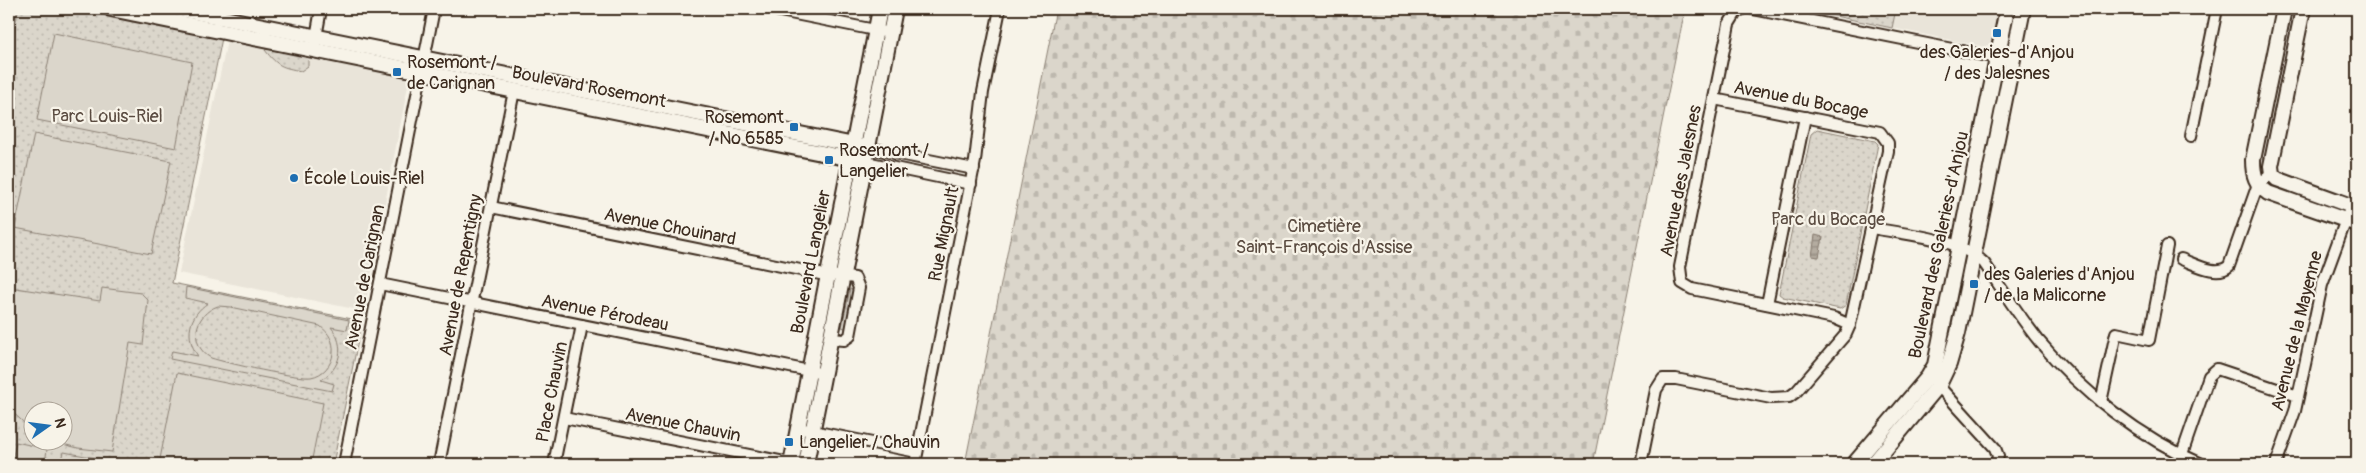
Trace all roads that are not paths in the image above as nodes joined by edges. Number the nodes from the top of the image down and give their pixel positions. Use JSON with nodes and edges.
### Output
{"nodes":[{"id":1,"x":111,"y":9,"type":"edge"},
{"id":2,"x":179,"y":9,"type":"edge"},
{"id":3,"x":321,"y":9,"type":"edge"},
{"id":4,"x":434,"y":9,"type":"edge"},
{"id":5,"x":770,"y":9,"type":"edge"},
{"id":6,"x":880,"y":9,"type":"edge"},
{"id":7,"x":895,"y":9,"type":"edge"},
{"id":8,"x":1000,"y":9,"type":"edge"},
{"id":9,"x":1743,"y":9,"type":"edge"},
{"id":10,"x":1753,"y":9,"type":"edge"},
{"id":11,"x":2007,"y":9,"type":"edge"},
{"id":12,"x":2023,"y":9,"type":"edge"},
{"id":13,"x":2217,"y":9,"type":"edge"},
{"id":14,"x":2284,"y":9,"type":"edge"},
{"id":15,"x":2303,"y":9,"type":"edge"},
{"id":16,"x":214,"y":18,"type":"edge"},
{"id":17,"x":876,"y":30,"type":"junction"},
{"id":18,"x":890,"y":33,"type":"junction"},
{"id":19,"x":316,"y":36,"type":"junction"},
{"id":20,"x":313,"y":51,"type":"junction"},
{"id":21,"x":2005,"y":60,"type":"junction"},
{"id":22,"x":424,"y":65,"type":"junction"},
{"id":23,"x":514,"y":91,"type":"junction"},
{"id":24,"x":1714,"y":99,"type":"junction"},
{"id":25,"x":1805,"y":117,"type":"junction"},
{"id":26,"x":2191,"y":136,"type":"dead end"},
{"id":27,"x":854,"y":145,"type":"junction"},
{"id":28,"x":869,"y":148,"type":"junction"},
{"id":29,"x":851,"y":159,"type":"junction"},
{"id":30,"x":866,"y":162,"type":"junction"},
{"id":31,"x":974,"y":169,"type":"junction"},
{"id":32,"x":2272,"y":174,"type":"junction"},
{"id":33,"x":971,"y":184,"type":"junction"},
{"id":34,"x":2258,"y":184,"type":"junction"},
{"id":35,"x":491,"y":207,"type":"junction"},
{"id":36,"x":2354,"y":207,"type":"edge"},
{"id":37,"x":2351,"y":222,"type":"edge"},
{"id":38,"x":1872,"y":228,"type":"junction"},
{"id":39,"x":1960,"y":246,"type":"junction"},
{"id":40,"x":2168,"y":246,"type":"dead end"},
{"id":41,"x":1974,"y":252,"type":"junction"},
{"id":42,"x":2181,"y":260,"type":"dead end"},
{"id":43,"x":828,"y":275,"type":"junction"},
{"id":44,"x":844,"y":277,"type":"junction"},
{"id":45,"x":380,"y":284,"type":"junction"},
{"id":46,"x":472,"y":303,"type":"junction"},
{"id":47,"x":1767,"y":304,"type":"junction"},
{"id":48,"x":1850,"y":324,"type":"junction"},
{"id":49,"x":582,"y":325,"type":"junction"},
{"id":50,"x":809,"y":371,"type":"junction"},
{"id":51,"x":824,"y":374,"type":"junction"},
{"id":52,"x":1928,"y":377,"type":"junction"},
{"id":53,"x":1940,"y":385,"type":"junction"},
{"id":54,"x":2298,"y":396,"type":"junction"},
{"id":55,"x":2101,"y":402,"type":"junction"},
{"id":56,"x":564,"y":418,"type":"junction"},
{"id":57,"x":798,"y":428,"type":"junction"},
{"id":58,"x":812,"y":431,"type":"junction"},
{"id":59,"x":918,"y":452,"type":"junction"},
{"id":60,"x":2182,"y":454,"type":"junction"},
{"id":61,"x":344,"y":464,"type":"edge"},
{"id":62,"x":439,"y":464,"type":"edge"},
{"id":63,"x":554,"y":464,"type":"edge"},
{"id":64,"x":792,"y":464,"type":"edge"},
{"id":65,"x":806,"y":464,"type":"edge"},
{"id":66,"x":915,"y":464,"type":"edge"},
{"id":67,"x":1641,"y":464,"type":"edge"},
{"id":68,"x":1854,"y":464,"type":"edge"},
{"id":69,"x":1873,"y":464,"type":"edge"},
{"id":70,"x":1996,"y":464,"type":"edge"},
{"id":71,"x":2200,"y":464,"type":"edge"},
{"id":72,"x":2276,"y":464,"type":"edge"}],
"edges":[{"from":1,"to":16,"type":"main road","name":"Boulevard Rosemont"},
{"from":2,"to":16,"type":"main road","name":"Boulevard Rosemont"},
{"from":3,"to":19,"type":"street"},
{"from":4,"to":22,"type":"street","name":"Avenue de Carignan"},
{"from":5,"to":17,"type":"street"},
{"from":6,"to":17,"type":"main road","name":"Boulevard Langelier"},
{"from":7,"to":18,"type":"main road","name":"Boulevard Langelier"},
{"from":8,"to":31,"type":"street","name":"Rue Mignault"},
{"from":9,"to":24,"type":"street","name":"Avenue des Jalesnes"},
{"from":10,"to":21,"type":"street"},
{"from":11,"to":21,"type":"main road","name":"Boulevard des Galeries-d'Anjou"},
{"from":12,"to":21,"type":"main road","name":"Boulevard des Galeries-d'Anjou"},
{"from":13,"to":26,"type":"street"},
{"from":14,"to":34,"type":"main road"},
{"from":15,"to":32,"type":"main road"},
{"from":16,"to":19,"type":"main road","name":"Boulevard Rosemont"},
{"from":16,"to":20,"type":"main road","name":"Boulevard Rosemont"},
{"from":17,"to":18,"type":"street"},
{"from":17,"to":27,"type":"main road","name":"Boulevard Langelier"},
{"from":18,"to":28,"type":"main road","name":"Boulevard Langelier"},
{"from":19,"to":20,"type":"street"},
{"from":19,"to":22,"type":"main road","name":"Boulevard Rosemont"},
{"from":20,"to":22,"type":"main road","name":"Boulevard Rosemont"},
{"from":21,"to":39,"type":"main road","name":"Boulevard des Galeries-d'Anjou"},
{"from":21,"to":41,"type":"main road","name":"Boulevard des Galeries-d'Anjou"},
{"from":22,"to":23,"type":"main road","name":"Boulevard Rosemont"},
{"from":22,"to":27,"type":"main road","name":"Boulevard Rosemont"},
{"from":22,"to":45,"type":"street","name":"Avenue de Carignan"},
{"from":23,"to":29,"type":"main road","name":"Boulevard Rosemont"},
{"from":23,"to":35,"type":"street","name":"Avenue de Repentigny"},
{"from":24,"to":25,"type":"street","name":"Avenue du Bocage"},
{"from":24,"to":47,"type":"street","name":"Avenue des Jalesnes"},
{"from":25,"to":38,"type":"street","name":"Avenue du Bocage"},
{"from":25,"to":47,"type":"street"},
{"from":27,"to":28,"type":"main road","name":"Boulevard Rosemont"},
{"from":27,"to":29,"type":"main road","name":"Boulevard Langelier"},
{"from":28,"to":30,"type":"main road","name":"Boulevard Langelier"},
{"from":28,"to":31,"type":"street","name":"Boulevard Rosemont"},
{"from":29,"to":30,"type":"main road","name":"Boulevard Rosemont"},
{"from":29,"to":43,"type":"main road","name":"Boulevard Langelier"},
{"from":30,"to":33,"type":"street","name":"Boulevard Rosemont"},
{"from":30,"to":44,"type":"main road","name":"Boulevard Langelier"},
{"from":31,"to":33,"type":"street","name":"Rue Mignault"},
{"from":32,"to":34,"type":"street"},
{"from":32,"to":36,"type":"main road"},
{"from":33,"to":59,"type":"street","name":"Rue Mignault"},
{"from":34,"to":37,"type":"main road"},
{"from":34,"to":42,"type":"street"},
{"from":35,"to":43,"type":"street","name":"Avenue Chouinard"},
{"from":35,"to":46,"type":"street","name":"Avenue de Repentigny"},
{"from":36,"to":37,"type":"street","name":"Avenue de la Mayenne"},
{"from":37,"to":54,"type":"street","name":"Avenue de la Mayenne"},
{"from":38,"to":39,"type":"street"},
{"from":38,"to":48,"type":"street","name":"Avenue du Bocage"},
{"from":39,"to":41,"type":"street"},
{"from":39,"to":52,"type":"main road","name":"Boulevard des Galeries-d'Anjou"},
{"from":40,"to":55,"type":"street"},
{"from":41,"to":53,"type":"main road","name":"Boulevard des Galeries-d'Anjou"},
{"from":41,"to":55,"type":"street"},
{"from":43,"to":44,"type":"street","name":"Avenue Chouinard"},
{"from":43,"to":50,"type":"main road","name":"Boulevard Langelier"},
{"from":44,"to":51,"type":"main road","name":"Boulevard Langelier"},
{"from":45,"to":46,"type":"street","name":"Avenue Pérodeau"},
{"from":45,"to":61,"type":"street","name":"Avenue de Carignan"},
{"from":46,"to":49,"type":"street","name":"Avenue Pérodeau"},
{"from":46,"to":62,"type":"street","name":"Avenue de Repentigny"},
{"from":47,"to":48,"type":"street","name":"Avenue des Jalesnes"},
{"from":48,"to":67,"type":"street","name":"Avenue du Bocage"},
{"from":49,"to":50,"type":"street","name":"Avenue Pérodeau"},
{"from":49,"to":56,"type":"street","name":"Place Chauvin"},
{"from":50,"to":51,"type":"street","name":"Avenue Pérodeau"},
{"from":50,"to":57,"type":"main road","name":"Boulevard Langelier"},
{"from":51,"to":58,"type":"main road","name":"Boulevard Langelier"},
{"from":52,"to":53,"type":"street"},
{"from":52,"to":68,"type":"main road","name":"Boulevard des Galeries-d'Anjou"},
{"from":53,"to":69,"type":"main road","name":"Boulevard des Galeries-d'Anjou"},
{"from":53,"to":70,"type":"street"},
{"from":54,"to":60,"type":"street"},
{"from":54,"to":72,"type":"street","name":"Avenue de la Mayenne"},
{"from":55,"to":60,"type":"street"},
{"from":56,"to":63,"type":"street","name":"Place Chauvin"},
{"from":56,"to":64,"type":"street","name":"Avenue Chauvin"},
{"from":57,"to":58,"type":"street"},
{"from":57,"to":64,"type":"main road","name":"Boulevard Langelier"},
{"from":58,"to":59,"type":"street"},
{"from":58,"to":65,"type":"main road","name":"Boulevard Langelier"},
{"from":59,"to":66,"type":"street","name":"Rue Mignault"},
{"from":60,"to":71,"type":"street"}]}
